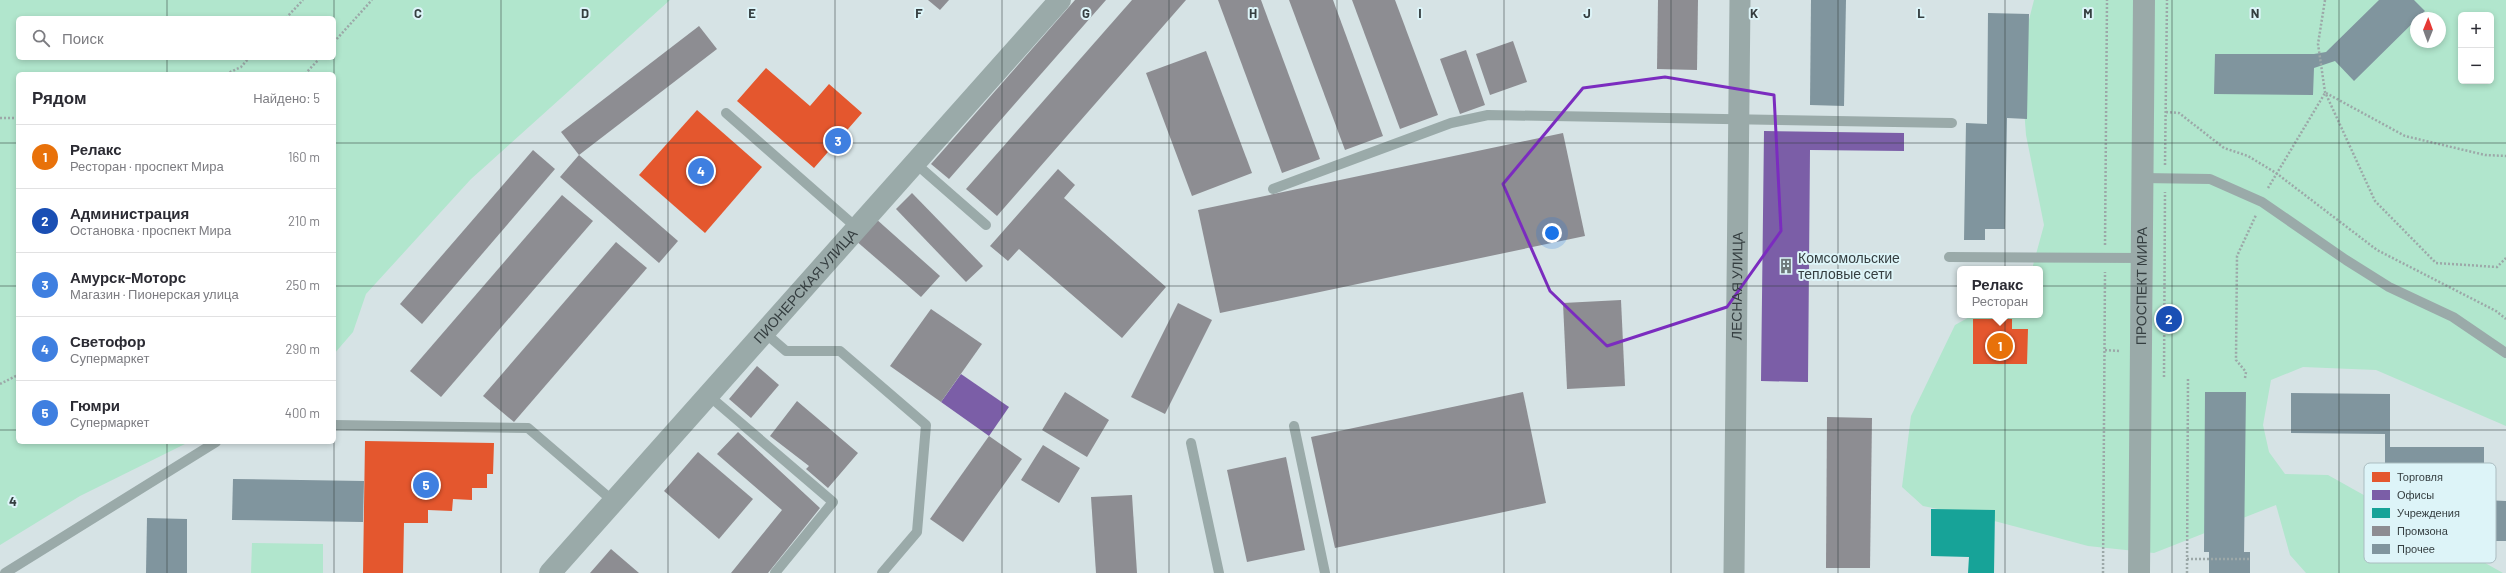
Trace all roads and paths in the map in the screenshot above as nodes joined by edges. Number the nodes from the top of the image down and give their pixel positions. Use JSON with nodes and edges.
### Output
{"nodes":[{"id":1,"x":303,"y":0,"type":"edge"},
{"id":2,"x":372,"y":0,"type":"edge"},
{"id":3,"x":1060,"y":0,"type":"edge"},
{"id":4,"x":1740,"y":0,"type":"edge"},
{"id":5,"x":2107,"y":0,"type":"edge"},
{"id":6,"x":2144,"y":0,"type":"edge"},
{"id":7,"x":2167,"y":0,"type":"edge"},
{"id":8,"x":2325,"y":0,"type":"edge"},
{"id":9,"x":288,"y":16,"type":"edge"},
{"id":10,"x":336,"y":40,"type":"edge"},
{"id":11,"x":247,"y":60,"type":"edge"},
{"id":12,"x":318,"y":60,"type":"edge"},
{"id":13,"x":230,"y":72,"type":"edge"},
{"id":14,"x":307,"y":72,"type":"edge"},
{"id":15,"x":2325,"y":92,"type":"junction"},
{"id":16,"x":2166,"y":112,"type":"junction"},
{"id":17,"x":726,"y":113,"type":"dead end"},
{"id":18,"x":0,"y":118,"type":"edge"},
{"id":19,"x":16,"y":118,"type":"edge"},
{"id":20,"x":1739,"y":119,"type":"junction"},
{"id":21,"x":1952,"y":123,"type":"dead end"},
{"id":22,"x":2166,"y":152,"type":"dead end"},
{"id":23,"x":2506,"y":156,"type":"edge"},
{"id":24,"x":915,"y":163,"type":"junction"},
{"id":25,"x":2276,"y":174,"type":"junction"},
{"id":26,"x":2142,"y":178,"type":"junction"},
{"id":27,"x":2273,"y":178,"type":"dead end"},
{"id":28,"x":2165,"y":179,"type":"junction"},
{"id":29,"x":1273,"y":189,"type":"dead end"},
{"id":30,"x":986,"y":225,"type":"dead end"},
{"id":31,"x":857,"y":228,"type":"junction"},
{"id":32,"x":2237,"y":256,"type":"dead end"},
{"id":33,"x":1949,"y":257,"type":"dead end"},
{"id":34,"x":2105,"y":258,"type":"junction"},
{"id":35,"x":2142,"y":258,"type":"junction"},
{"id":36,"x":2506,"y":258,"type":"edge"},
{"id":37,"x":2506,"y":319,"type":"edge"},
{"id":38,"x":764,"y":332,"type":"junction"},
{"id":39,"x":2506,"y":353,"type":"edge"},
{"id":40,"x":16,"y":376,"type":"edge"},
{"id":41,"x":2164,"y":377,"type":"dead end"},
{"id":42,"x":2188,"y":378,"type":"dead end"},
{"id":43,"x":2245,"y":378,"type":"dead end"},
{"id":44,"x":0,"y":384,"type":"edge"},
{"id":45,"x":708,"y":395,"type":"junction"},
{"id":46,"x":336,"y":425,"type":"edge"},
{"id":47,"x":1294,"y":426,"type":"dead end"},
{"id":48,"x":1192,"y":443,"type":"dead end"},
{"id":49,"x":213,"y":444,"type":"edge"},
{"id":50,"x":613,"y":501,"type":"junction"},
{"id":51,"x":2187,"y":559,"type":"junction"},
{"id":52,"x":2250,"y":560,"type":"dead end"},
{"id":53,"x":4,"y":573,"type":"edge"},
{"id":54,"x":550,"y":573,"type":"edge"},
{"id":55,"x":775,"y":573,"type":"edge"},
{"id":56,"x":882,"y":573,"type":"edge"},
{"id":57,"x":1219,"y":573,"type":"edge"},
{"id":58,"x":1326,"y":573,"type":"edge"},
{"id":59,"x":1734,"y":573,"type":"edge"},
{"id":60,"x":2103,"y":573,"type":"edge"},
{"id":61,"x":2139,"y":573,"type":"edge"},
{"id":62,"x":2187,"y":573,"type":"edge"}],
"edges":[{"from":1,"to":9,"type":"path"},
{"from":2,"to":10,"type":"path"},
{"from":3,"to":24,"type":"street","name":"ПИОНЕРСКАЯ УЛИЦА"},
{"from":4,"to":20,"type":"street","name":"ЛЕСНАЯ УЛИЦА"},
{"from":5,"to":34,"type":"path"},
{"from":6,"to":26,"type":"street","name":"ПРОСПЕКТ МИРА"},
{"from":7,"to":16,"type":"path"},
{"from":8,"to":15,"type":"path"},
{"from":11,"to":13,"type":"path"},
{"from":12,"to":14,"type":"path"},
{"from":15,"to":23,"type":"path"},
{"from":15,"to":25,"type":"path"},
{"from":15,"to":36,"type":"path"},
{"from":16,"to":22,"type":"path"},
{"from":16,"to":25,"type":"path"},
{"from":17,"to":31,"type":"lane"},
{"from":18,"to":19,"type":"path"},
{"from":20,"to":21,"type":"lane"},
{"from":20,"to":29,"type":"lane"},
{"from":20,"to":59,"type":"street","name":"ЛЕСНАЯ УЛИЦА"},
{"from":24,"to":30,"type":"lane"},
{"from":24,"to":31,"type":"street","name":"ПИОНЕРСКАЯ УЛИЦА"},
{"from":25,"to":27,"type":"path"},
{"from":25,"to":37,"type":"path"},
{"from":26,"to":28,"type":"lane"},
{"from":26,"to":35,"type":"street","name":"ПРОСПЕКТ МИРА"},
{"from":28,"to":39,"type":"lane"},
{"from":28,"to":41,"type":"path"},
{"from":31,"to":38,"type":"street","name":"ПИОНЕРСКАЯ УЛИЦА"},
{"from":32,"to":43,"type":"path"},
{"from":33,"to":34,"type":"lane"},
{"from":34,"to":35,"type":"lane"},
{"from":34,"to":60,"type":"path"},
{"from":35,"to":61,"type":"street","name":"ПРОСПЕКТ МИРА"},
{"from":38,"to":45,"type":"street","name":"ПИОНЕРСКАЯ УЛИЦА"},
{"from":38,"to":56,"type":"lane"},
{"from":40,"to":44,"type":"path"},
{"from":42,"to":51,"type":"path"},
{"from":45,"to":50,"type":"street","name":"ПИОНЕРСКАЯ УЛИЦА"},
{"from":45,"to":55,"type":"lane"},
{"from":46,"to":50,"type":"lane"},
{"from":47,"to":58,"type":"lane"},
{"from":48,"to":57,"type":"lane"},
{"from":49,"to":53,"type":"lane"},
{"from":50,"to":54,"type":"street","name":"ПИОНЕРСКАЯ УЛИЦА"},
{"from":51,"to":52,"type":"path"},
{"from":51,"to":62,"type":"path"}]}
